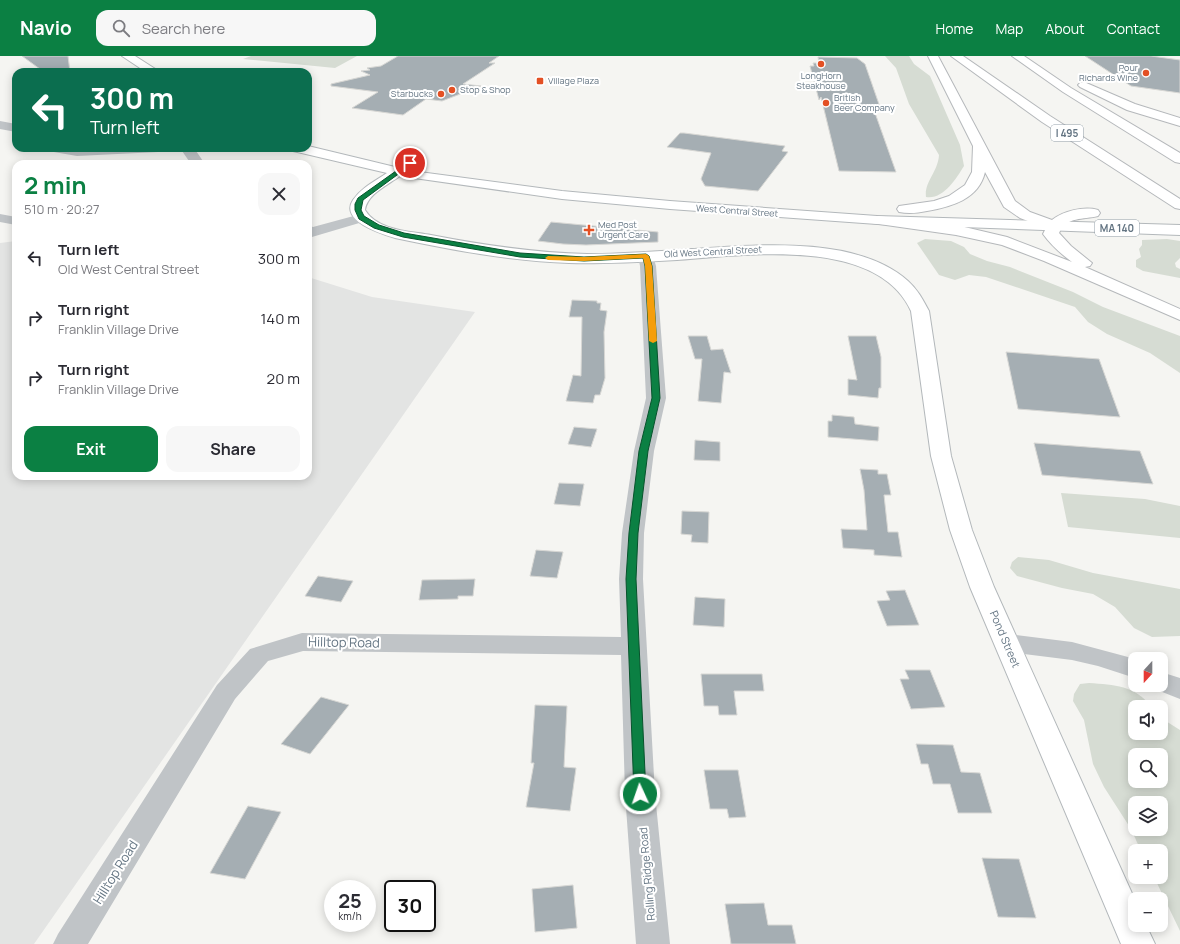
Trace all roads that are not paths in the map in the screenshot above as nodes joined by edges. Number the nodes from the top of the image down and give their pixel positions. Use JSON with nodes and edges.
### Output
{"nodes":[{"id":1,"x":127,"y":56,"type":"edge"},
{"id":2,"x":933,"y":56,"type":"edge"},
{"id":3,"x":956,"y":56,"type":"edge"},
{"id":4,"x":1017,"y":56,"type":"edge"},
{"id":5,"x":1028,"y":56,"type":"edge"},
{"id":6,"x":147,"y":68,"type":"edge"},
{"id":7,"x":1180,"y":122,"type":"edge"},
{"id":8,"x":0,"y":125,"type":"edge"},
{"id":9,"x":12,"y":127,"type":"edge"},
{"id":10,"x":312,"y":139,"type":"edge"},
{"id":11,"x":978,"y":145,"type":"junction"},
{"id":12,"x":312,"y":151,"type":"edge"},
{"id":13,"x":1180,"y":159,"type":"edge"},
{"id":14,"x":410,"y":163,"type":"junction"},
{"id":15,"x":397,"y":172,"type":"junction"},
{"id":16,"x":1180,"y":205,"type":"edge"},
{"id":17,"x":904,"y":210,"type":"junction"},
{"id":18,"x":1019,"y":212,"type":"junction"},
{"id":19,"x":1093,"y":214,"type":"junction"},
{"id":20,"x":1173,"y":216,"type":"edge"},
{"id":21,"x":0,"y":218,"type":"edge"},
{"id":22,"x":361,"y":218,"type":"junction"},
{"id":23,"x":12,"y":220,"type":"edge"},
{"id":24,"x":877,"y":220,"type":"junction"},
{"id":25,"x":1054,"y":226,"type":"junction"},
{"id":26,"x":312,"y":230,"type":"edge"},
{"id":27,"x":1180,"y":230,"type":"edge"},
{"id":28,"x":646,"y":256,"type":"junction"},
{"id":29,"x":1165,"y":308,"type":"junction"},
{"id":30,"x":1180,"y":315,"type":"edge"},
{"id":31,"x":922,"y":319,"type":"joint"},
{"id":32,"x":1006,"y":643,"type":"junction"},
{"id":33,"x":633,"y":646,"type":"junction"},
{"id":34,"x":1128,"y":666,"type":"edge"},
{"id":35,"x":1168,"y":684,"type":"edge"},
{"id":36,"x":1180,"y":689,"type":"edge"},
{"id":37,"x":70,"y":944,"type":"edge"},
{"id":38,"x":654,"y":944,"type":"edge"},
{"id":39,"x":1138,"y":944,"type":"edge"}],
"edges":[{"from":1,"to":6,"type":"main road"},
{"from":2,"to":11,"type":"main road"},
{"from":3,"to":16,"type":"main road","number":"I 495"},
{"from":4,"to":13,"type":"main road"},
{"from":5,"to":7,"type":"main road"},
{"from":8,"to":9,"type":"street"},
{"from":10,"to":14,"type":"main road","name":"West Central Street","number":"MA 140"},
{"from":11,"to":17,"type":"main road"},
{"from":11,"to":18,"type":"main road"},
{"from":12,"to":15,"type":"main road","name":"West Central Street","number":"MA 140"},
{"from":14,"to":15,"type":"main road"},
{"from":14,"to":17,"type":"main road","name":"West Central Street","number":"MA 140"},
{"from":15,"to":22,"type":"main road"},
{"from":15,"to":24,"type":"main road","name":"West Central Street","number":"MA 140"},
{"from":17,"to":18,"type":"main road","name":"West Central Street","number":"MA 140"},
{"from":18,"to":19,"type":"main road","name":"West Central Street","number":"MA 140"},
{"from":18,"to":25,"type":"main road"},
{"from":19,"to":20,"type":"main road","name":"West Central Street","number":"MA 140"},
{"from":19,"to":25,"type":"main road"},
{"from":21,"to":23,"type":"street"},
{"from":22,"to":26,"type":"street"},
{"from":22,"to":28,"type":"main road","name":"Old West Central Street"},
{"from":24,"to":25,"type":"main road","name":"West Central Street","number":"MA 140"},
{"from":24,"to":29,"type":"main road"},
{"from":25,"to":27,"type":"main road","name":"West Central Street","number":"MA 140"},
{"from":25,"to":29,"type":"main road"},
{"from":28,"to":31,"type":"main road","name":"Old West Central Street"},
{"from":28,"to":33,"type":"street","name":"Rolling Ridge Road"},
{"from":29,"to":30,"type":"main road"},
{"from":31,"to":32,"type":"main road","name":"Pond Street"},
{"from":32,"to":34,"type":"street"},
{"from":32,"to":39,"type":"main road","name":"Pond Street"},
{"from":33,"to":37,"type":"street","name":"Hilltop Road"},
{"from":33,"to":38,"type":"street","name":"Rolling Ridge Road"},
{"from":35,"to":36,"type":"street"}]}
